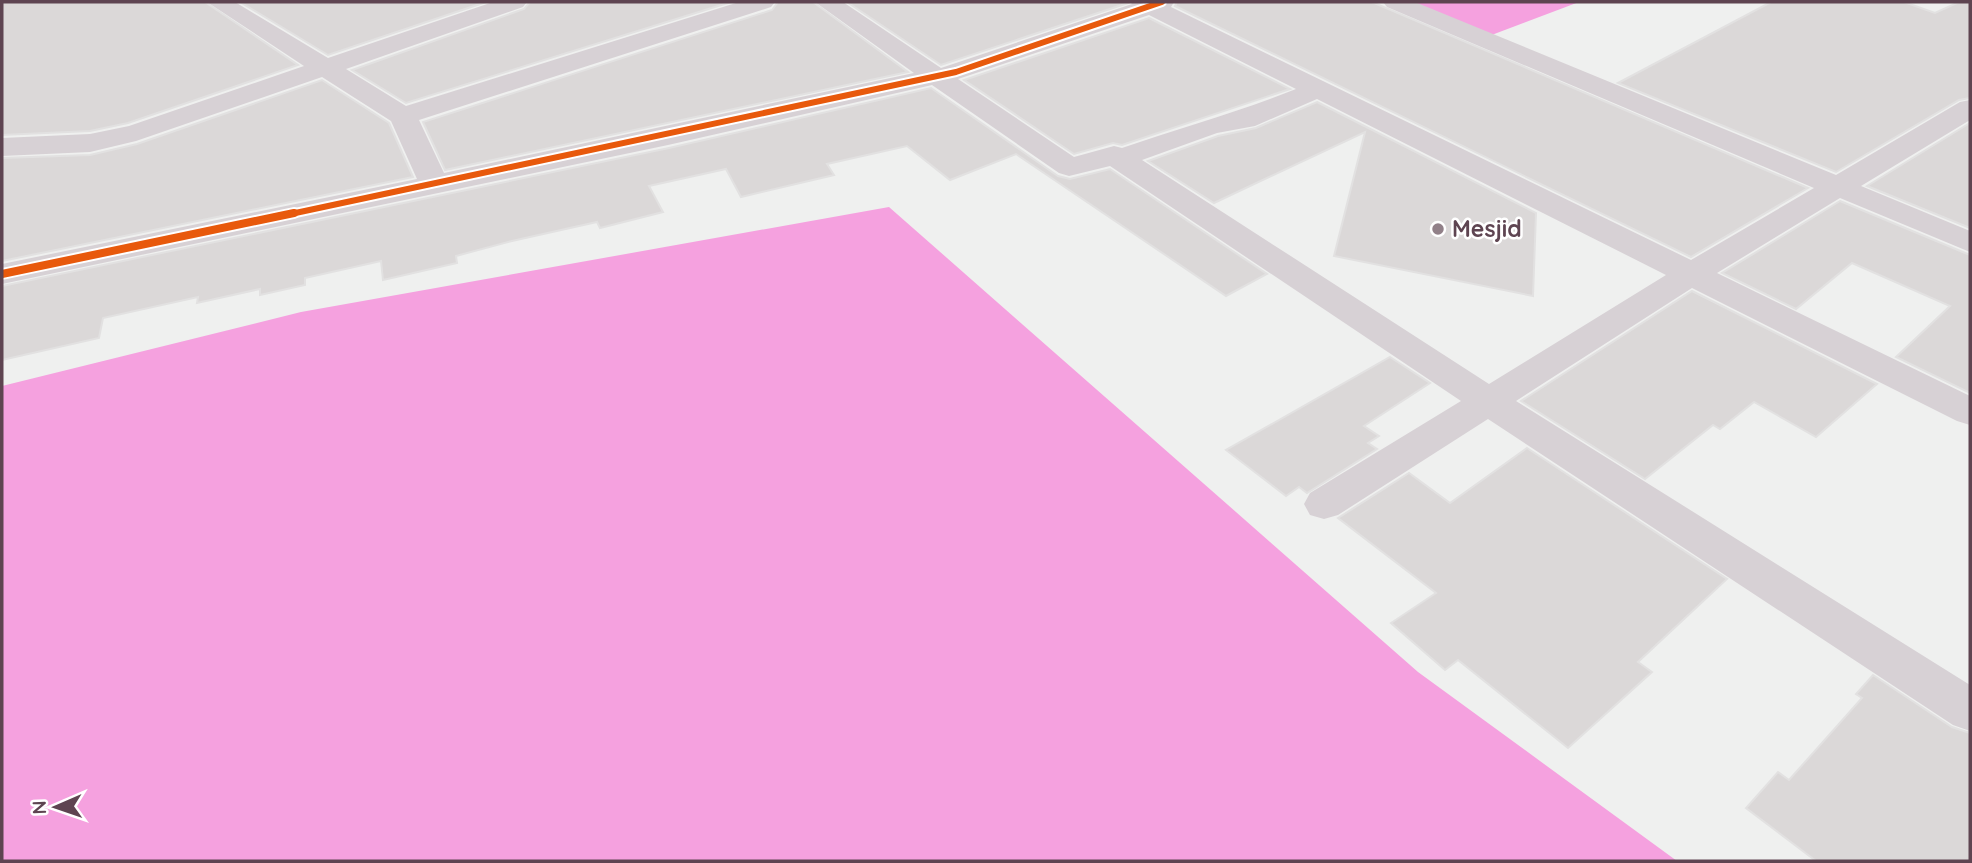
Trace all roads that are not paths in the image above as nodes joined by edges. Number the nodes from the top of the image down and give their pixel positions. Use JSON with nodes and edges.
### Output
{"nodes":[{"id":1,"x":219,"y":2,"type":"edge"},
{"id":2,"x":515,"y":2,"type":"edge"},
{"id":3,"x":764,"y":2,"type":"edge"},
{"id":4,"x":827,"y":2,"type":"edge"},
{"id":5,"x":1395,"y":2,"type":"edge"},
{"id":6,"x":1151,"y":3,"type":"edge"},
{"id":7,"x":326,"y":66,"type":"junction"},
{"id":8,"x":937,"y":76,"type":"junction"},
{"id":9,"x":1319,"y":89,"type":"junction"},
{"id":10,"x":1970,"y":108,"type":"edge"},
{"id":11,"x":403,"y":116,"type":"junction"},
{"id":12,"x":2,"y":147,"type":"edge"},
{"id":13,"x":1119,"y":159,"type":"junction"},
{"id":14,"x":434,"y":183,"type":"junction"},
{"id":15,"x":1842,"y":187,"type":"junction"},
{"id":16,"x":1970,"y":242,"type":"edge"},
{"id":17,"x":1693,"y":273,"type":"junction"},
{"id":18,"x":2,"y":274,"type":"edge"},
{"id":19,"x":1490,"y":402,"type":"junction"},
{"id":20,"x":1970,"y":412,"type":"edge"},
{"id":21,"x":1324,"y":504,"type":"dead end"},
{"id":22,"x":1970,"y":710,"type":"edge"}],
"edges":[{"from":1,"to":7,"type":"street"},
{"from":2,"to":7,"type":"street"},
{"from":3,"to":11,"type":"street"},
{"from":4,"to":8,"type":"street"},
{"from":5,"to":15,"type":"street"},
{"from":6,"to":8,"type":"street"},
{"from":6,"to":9,"type":"street"},
{"from":7,"to":11,"type":"street"},
{"from":7,"to":12,"type":"street"},
{"from":8,"to":13,"type":"street"},
{"from":8,"to":14,"type":"street"},
{"from":9,"to":13,"type":"street"},
{"from":9,"to":17,"type":"street"},
{"from":10,"to":15,"type":"street"},
{"from":11,"to":14,"type":"street"},
{"from":13,"to":19,"type":"street"},
{"from":14,"to":18,"type":"street"},
{"from":15,"to":16,"type":"street"},
{"from":15,"to":17,"type":"street"},
{"from":17,"to":19,"type":"street"},
{"from":17,"to":20,"type":"street"},
{"from":19,"to":21,"type":"street"},
{"from":19,"to":22,"type":"street"}]}
